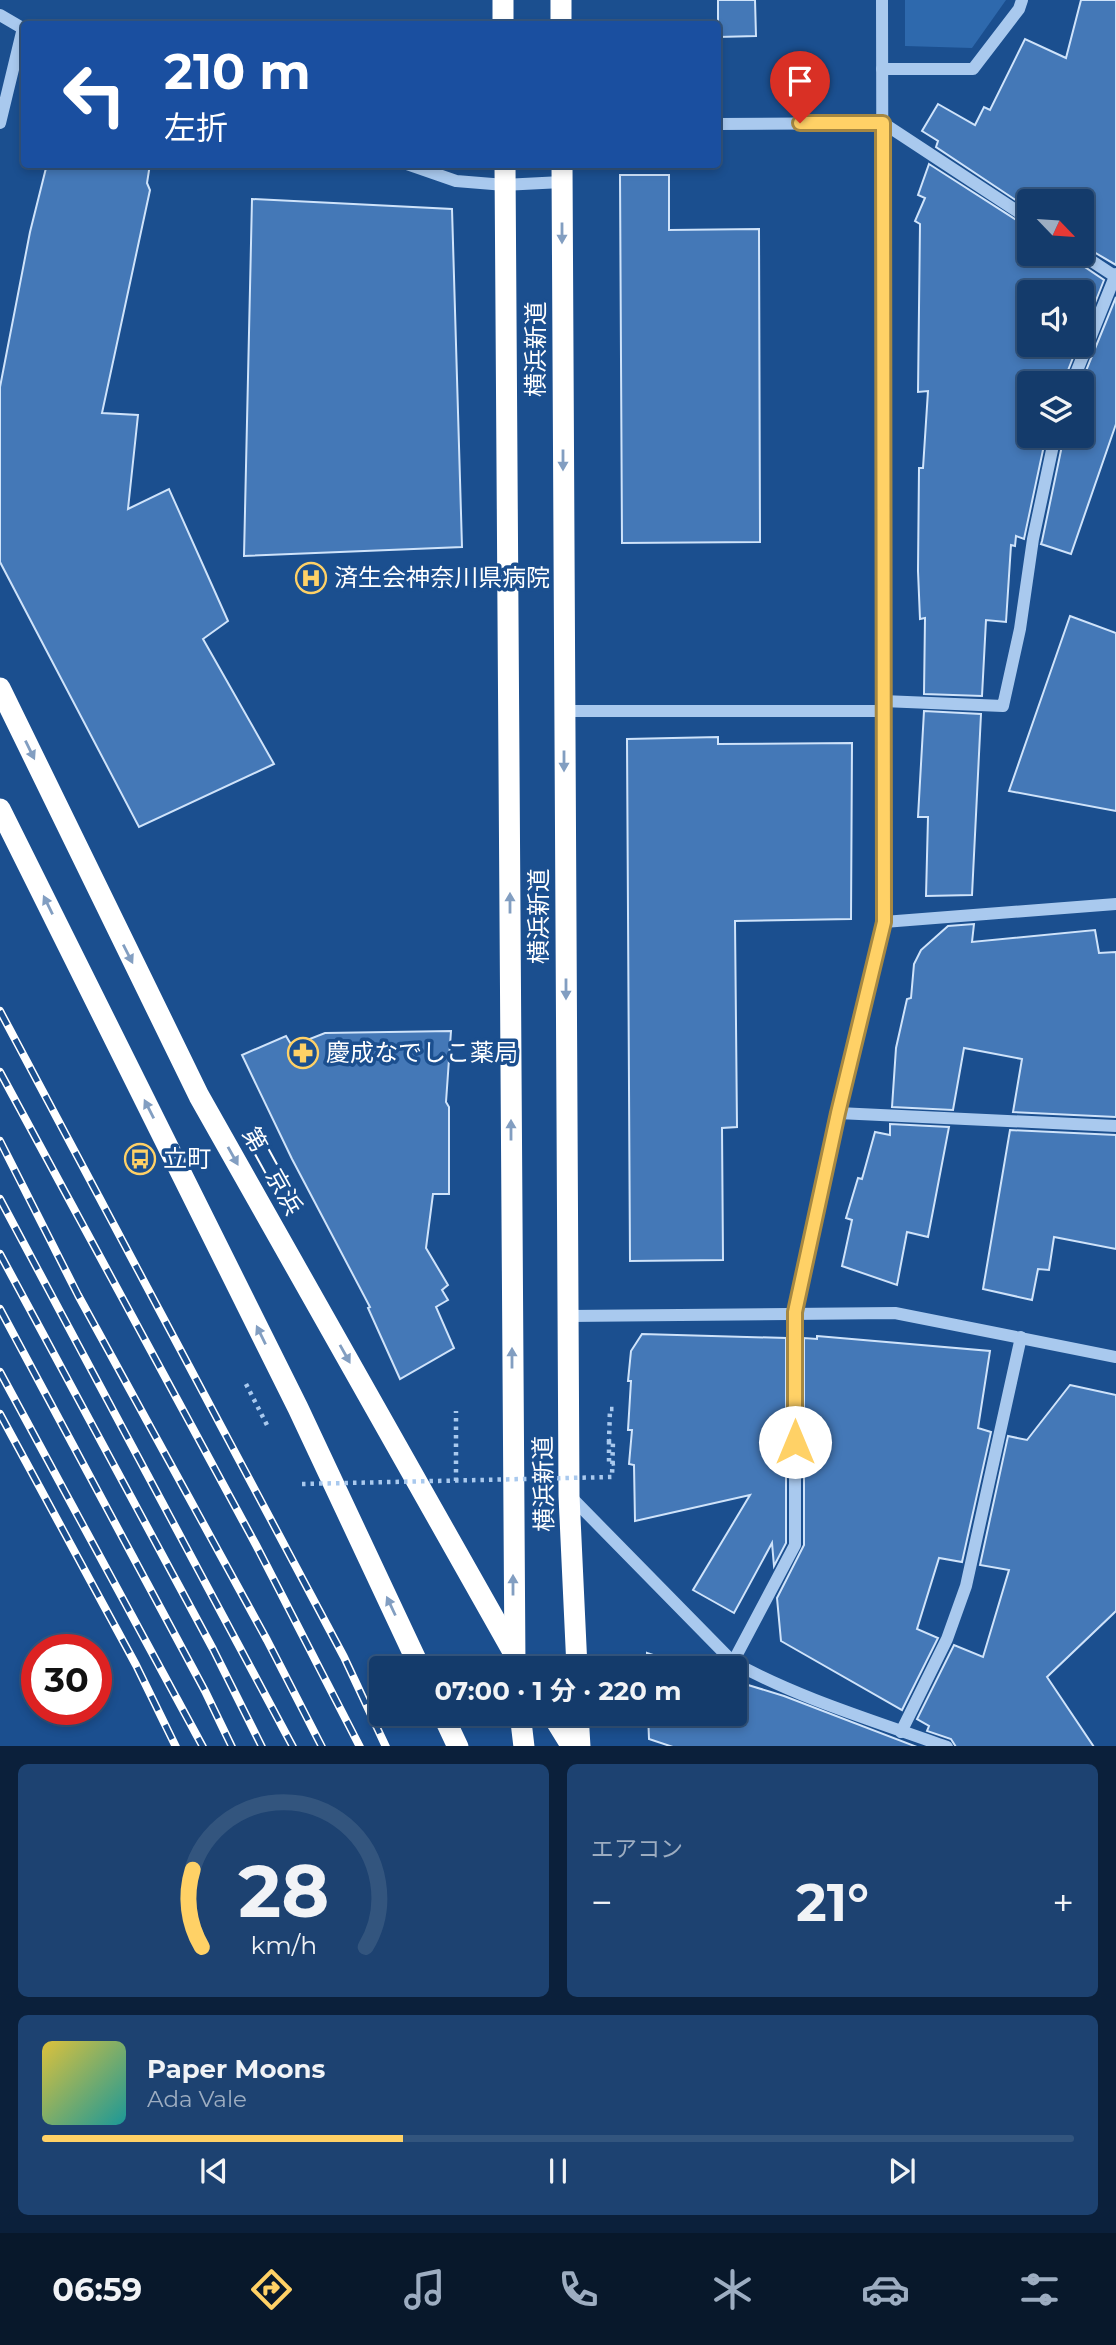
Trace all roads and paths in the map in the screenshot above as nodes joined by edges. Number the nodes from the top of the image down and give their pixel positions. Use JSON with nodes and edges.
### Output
{"nodes":[{"id":1,"x":503,"y":0,"type":"edge"},
{"id":2,"x":561,"y":0,"type":"edge"},
{"id":3,"x":881,"y":0,"type":"edge"},
{"id":4,"x":1022,"y":0,"type":"edge"},
{"id":5,"x":0,"y":15,"type":"edge"},
{"id":6,"x":503,"y":21,"type":"edge"},
{"id":7,"x":561,"y":21,"type":"edge"},
{"id":8,"x":21,"y":26,"type":"edge"},
{"id":9,"x":21,"y":40,"type":"edge"},
{"id":10,"x":882,"y":69,"type":"junction"},
{"id":11,"x":0,"y":123,"type":"edge"},
{"id":12,"x":883,"y":123,"type":"junction"},
{"id":13,"x":721,"y":124,"type":"edge"},
{"id":14,"x":419,"y":168,"type":"edge"},
{"id":15,"x":562,"y":173,"type":"edge"},
{"id":16,"x":505,"y":175,"type":"edge"},
{"id":17,"x":1017,"y":211,"type":"edge"},
{"id":18,"x":1094,"y":262,"type":"edge"},
{"id":19,"x":1116,"y":275,"type":"edge"},
{"id":20,"x":1077,"y":371,"type":"edge"},
{"id":21,"x":1052,"y":448,"type":"edge"},
{"id":22,"x":0,"y":688,"type":"edge"},
{"id":23,"x":884,"y":706,"type":"junction"},
{"id":24,"x":564,"y":711,"type":"junction"},
{"id":25,"x":0,"y":809,"type":"edge"},
{"id":26,"x":1116,"y":904,"type":"edge"},
{"id":27,"x":884,"y":922,"type":"junction"},
{"id":28,"x":838,"y":1113,"type":"junction"},
{"id":29,"x":1116,"y":1126,"type":"edge"},
{"id":30,"x":795,"y":1312,"type":"junction"},
{"id":31,"x":568,"y":1316,"type":"junction"},
{"id":32,"x":1021,"y":1337,"type":"junction"},
{"id":33,"x":1116,"y":1357,"type":"edge"},
{"id":34,"x":241,"y":1374,"type":"dead end"},
{"id":35,"x":617,"y":1409,"type":"dead end"},
{"id":36,"x":456,"y":1411,"type":"dead end"},
{"id":37,"x":263,"y":1420,"type":"dead end"},
{"id":38,"x":609,"y":1441,"type":"junction"},
{"id":39,"x":617,"y":1463,"type":"dead end"},
{"id":40,"x":456,"y":1482,"type":"junction"},
{"id":41,"x":302,"y":1483,"type":"dead end"},
{"id":42,"x":569,"y":1496,"type":"junction"},
{"id":43,"x":415,"y":1656,"type":"edge"},
{"id":44,"x":513,"y":1656,"type":"edge"},
{"id":45,"x":517,"y":1656,"type":"edge"},
{"id":46,"x":576,"y":1656,"type":"edge"},
{"id":47,"x":727,"y":1656,"type":"edge"},
{"id":48,"x":736,"y":1656,"type":"edge"},
{"id":49,"x":747,"y":1669,"type":"edge"},
{"id":50,"x":448,"y":1726,"type":"edge"},
{"id":51,"x":522,"y":1726,"type":"edge"},
{"id":52,"x":559,"y":1726,"type":"edge"},
{"id":53,"x":579,"y":1726,"type":"edge"},
{"id":54,"x":901,"y":1732,"type":"junction"},
{"id":55,"x":919,"y":1742,"type":"edge"},
{"id":56,"x":458,"y":1746,"type":"edge"},
{"id":57,"x":524,"y":1746,"type":"edge"},
{"id":58,"x":572,"y":1746,"type":"edge"},
{"id":59,"x":580,"y":1746,"type":"edge"},
{"id":60,"x":947,"y":1746,"type":"edge"}],
"edges":[{"from":1,"to":6,"type":"highway"},
{"from":2,"to":7,"type":"highway"},
{"from":3,"to":10,"type":"street"},
{"from":4,"to":10,"type":"street"},
{"from":5,"to":8,"type":"street"},
{"from":9,"to":11,"type":"street"},
{"from":10,"to":12,"type":"street"},
{"from":12,"to":13,"type":"street"},
{"from":12,"to":17,"type":"street"},
{"from":12,"to":23,"type":"street"},
{"from":14,"to":16,"type":"street"},
{"from":15,"to":16,"type":"street"},
{"from":15,"to":24,"type":"highway","name":"横浜新道","one_way":true},
{"from":45,"to":16,"type":"highway","name":"横浜新道","one_way":true},
{"from":18,"to":19,"type":"street"},
{"from":19,"to":20,"type":"street"},
{"from":21,"to":23,"type":"street"},
{"from":22,"to":44,"type":"highway","name":"第二京浜","one_way":true},
{"from":23,"to":24,"type":"street"},
{"from":23,"to":27,"type":"street"},
{"from":24,"to":31,"type":"highway","name":"横浜新道","one_way":true},
{"from":43,"to":25,"type":"highway","one_way":true},
{"from":26,"to":27,"type":"street"},
{"from":27,"to":28,"type":"street"},
{"from":28,"to":29,"type":"street"},
{"from":28,"to":30,"type":"street"},
{"from":30,"to":31,"type":"street"},
{"from":30,"to":32,"type":"street"},
{"from":30,"to":48,"type":"street"},
{"from":31,"to":42,"type":"highway","name":"横浜新道"},
{"from":32,"to":33,"type":"street"},
{"from":32,"to":54,"type":"street"},
{"from":34,"to":37,"type":"path"},
{"from":35,"to":38,"type":"path","bridge":true},
{"from":36,"to":40,"type":"path"},
{"from":38,"to":39,"type":"path","bridge":true},
{"from":38,"to":40,"type":"path","bridge":true},
{"from":40,"to":41,"type":"path","bridge":true},
{"from":42,"to":46,"type":"highway","name":"横浜新道"},
{"from":42,"to":47,"type":"street"},
{"from":49,"to":54,"type":"street"},
{"from":50,"to":56,"type":"highway"},
{"from":51,"to":57,"type":"highway"},
{"from":52,"to":58,"type":"highway"},
{"from":53,"to":59,"type":"highway"},
{"from":54,"to":55,"type":"street"},
{"from":55,"to":60,"type":"street"}]}
